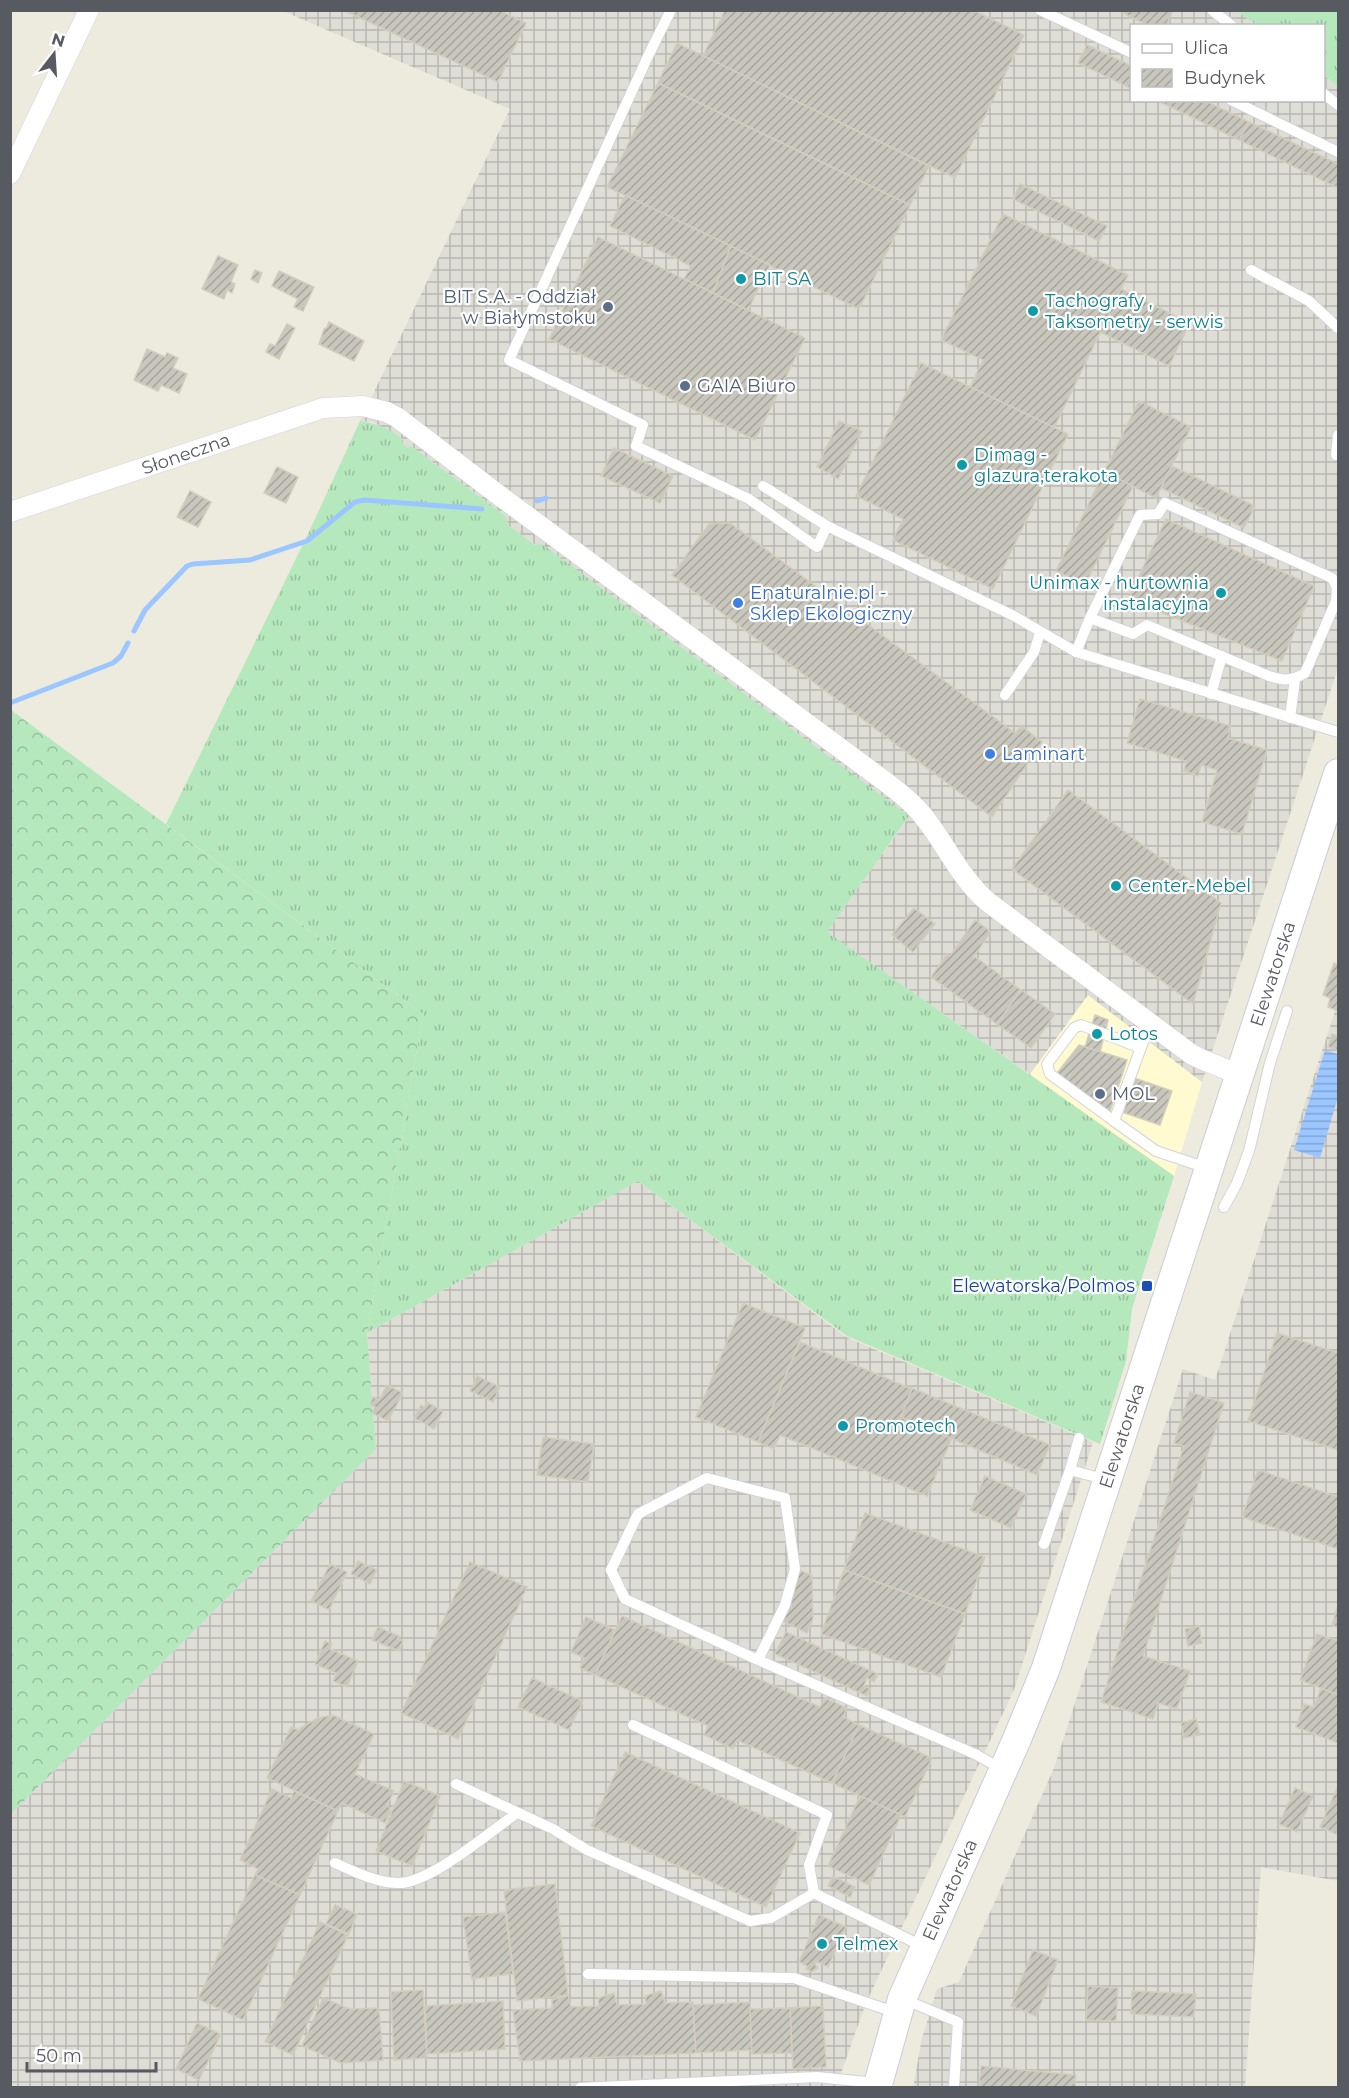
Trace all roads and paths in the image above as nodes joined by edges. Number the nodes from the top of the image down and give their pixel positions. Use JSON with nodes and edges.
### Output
{"nodes":[{"id":1,"x":89,"y":10,"type":"edge"},
{"id":2,"x":671,"y":10,"type":"edge"},
{"id":3,"x":1040,"y":10,"type":"edge"},
{"id":4,"x":1212,"y":10,"type":"edge"},
{"id":5,"x":1230,"y":24,"type":"edge"},
{"id":6,"x":1130,"y":53,"type":"edge"},
{"id":7,"x":1325,"y":95,"type":"edge"},
{"id":8,"x":1235,"y":102,"type":"edge"},
{"id":9,"x":1338,"y":105,"type":"edge"},
{"id":10,"x":1338,"y":152,"type":"edge"},
{"id":11,"x":10,"y":174,"type":"edge"},
{"id":12,"x":1251,"y":270,"type":"dead end"},
{"id":13,"x":1338,"y":328,"type":"edge"},
{"id":14,"x":1338,"y":435,"type":"edge"},
{"id":15,"x":1336,"y":455,"type":"dead end"},
{"id":16,"x":763,"y":486,"type":"dead end"},
{"id":17,"x":10,"y":512,"type":"edge"},
{"id":18,"x":827,"y":526,"type":"junction"},
{"id":19,"x":1335,"y":612,"type":"edge"},
{"id":20,"x":1090,"y":618,"type":"junction"},
{"id":21,"x":1040,"y":633,"type":"junction"},
{"id":22,"x":1076,"y":652,"type":"junction"},
{"id":23,"x":1222,"y":656,"type":"junction"},
{"id":24,"x":1295,"y":680,"type":"junction"},
{"id":25,"x":1211,"y":694,"type":"junction"},
{"id":26,"x":1005,"y":695,"type":"dead end"},
{"id":27,"x":1290,"y":718,"type":"junction"},
{"id":28,"x":1338,"y":732,"type":"edge"},
{"id":29,"x":1338,"y":773,"type":"edge"},
{"id":30,"x":1287,"y":1011,"type":"dead end"},
{"id":31,"x":1152,"y":1024,"type":"junction"},
{"id":32,"x":1140,"y":1048,"type":"junction"},
{"id":33,"x":1240,"y":1075,"type":"junction"},
{"id":34,"x":1114,"y":1121,"type":"junction"},
{"id":35,"x":1210,"y":1169,"type":"junction"},
{"id":36,"x":1224,"y":1207,"type":"dead end"},
{"id":37,"x":1079,"y":1438,"type":"dead end"},
{"id":38,"x":1070,"y":1470,"type":"junction"},
{"id":39,"x":1108,"y":1480,"type":"junction"},
{"id":40,"x":1044,"y":1544,"type":"dead end"},
{"id":41,"x":759,"y":1660,"type":"junction"},
{"id":42,"x":633,"y":1725,"type":"dead end"},
{"id":43,"x":1004,"y":1769,"type":"junction"},
{"id":44,"x":456,"y":1784,"type":"dead end"},
{"id":45,"x":517,"y":1813,"type":"junction"},
{"id":46,"x":335,"y":1863,"type":"dead end"},
{"id":47,"x":814,"y":1893,"type":"junction"},
{"id":48,"x":924,"y":1947,"type":"junction"},
{"id":49,"x":588,"y":1974,"type":"dead end"},
{"id":50,"x":899,"y":2006,"type":"junction"},
{"id":51,"x":877,"y":2085,"type":"edge"},
{"id":52,"x":580,"y":2088,"type":"edge"},
{"id":53,"x":954,"y":2088,"type":"edge"}],
"edges":[{"from":1,"to":11,"type":"street"},
{"from":2,"to":18,"type":"lane"},
{"from":3,"to":6,"type":"lane"},
{"from":4,"to":5,"type":"lane"},
{"from":7,"to":9,"type":"lane"},
{"from":8,"to":10,"type":"lane"},
{"from":12,"to":13,"type":"lane"},
{"from":14,"to":15,"type":"lane"},
{"from":16,"to":18,"type":"lane"},
{"from":17,"to":31,"type":"street","name":"Słoneczna"},
{"from":18,"to":21,"type":"lane"},
{"from":19,"to":20,"type":"lane"},
{"from":19,"to":24,"type":"lane"},
{"from":20,"to":22,"type":"lane"},
{"from":20,"to":23,"type":"lane"},
{"from":21,"to":22,"type":"lane"},
{"from":21,"to":26,"type":"lane"},
{"from":22,"to":25,"type":"lane"},
{"from":23,"to":24,"type":"lane"},
{"from":23,"to":25,"type":"lane"},
{"from":24,"to":27,"type":"lane"},
{"from":25,"to":27,"type":"lane"},
{"from":27,"to":28,"type":"lane"},
{"from":29,"to":33,"type":"street","name":"Elewatorska"},
{"from":30,"to":36,"type":"lane"},
{"from":31,"to":32,"type":"lane"},
{"from":31,"to":33,"type":"street","name":"Słoneczna"},
{"from":32,"to":34,"type":"lane"},
{"from":32,"to":34,"type":"lane"},
{"from":33,"to":35,"type":"street","name":"Elewatorska"},
{"from":34,"to":35,"type":"lane"},
{"from":35,"to":39,"type":"street","name":"Elewatorska"},
{"from":37,"to":38,"type":"lane"},
{"from":38,"to":39,"type":"lane"},
{"from":38,"to":40,"type":"lane"},
{"from":39,"to":43,"type":"street","name":"Elewatorska"},
{"from":41,"to":41,"type":"lane"},
{"from":41,"to":43,"type":"lane"},
{"from":42,"to":47,"type":"lane"},
{"from":43,"to":48,"type":"street","name":"Elewatorska"},
{"from":44,"to":45,"type":"lane"},
{"from":45,"to":46,"type":"lane"},
{"from":45,"to":47,"type":"lane"},
{"from":47,"to":48,"type":"lane"},
{"from":48,"to":50,"type":"street","name":"Elewatorska"},
{"from":49,"to":50,"type":"lane"},
{"from":50,"to":51,"type":"street","name":"Elewatorska"},
{"from":50,"to":53,"type":"lane"},
{"from":51,"to":52,"type":"lane"}]}
